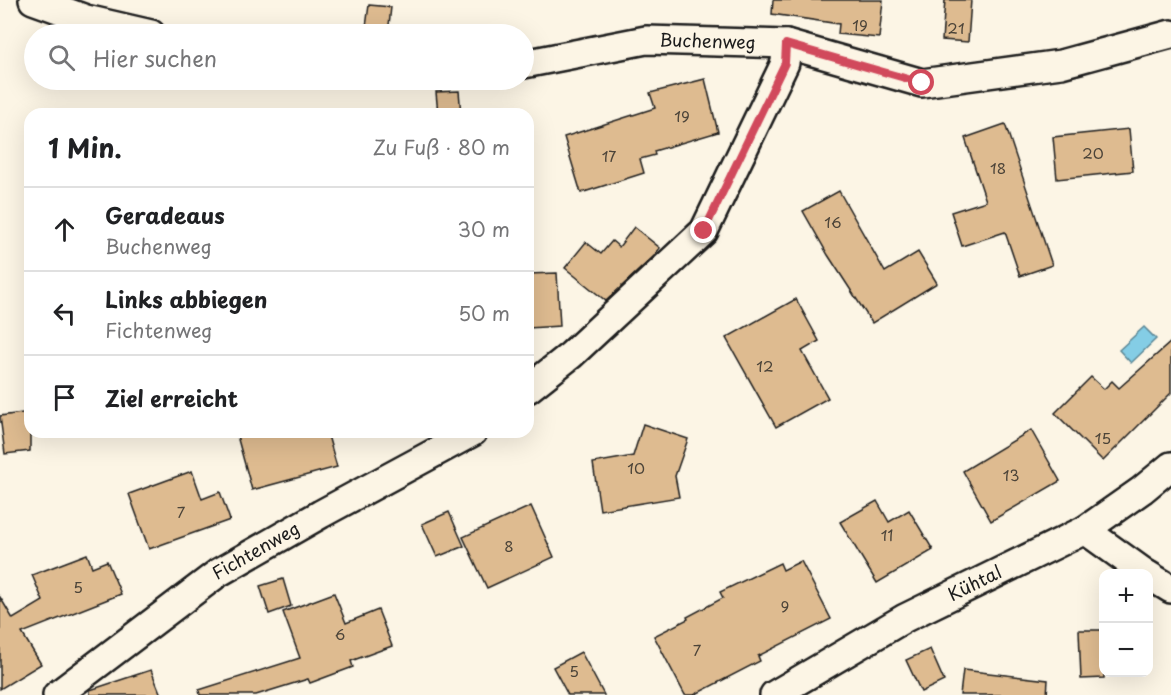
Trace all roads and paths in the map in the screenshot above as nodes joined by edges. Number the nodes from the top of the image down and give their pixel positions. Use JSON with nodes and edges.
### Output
{"nodes":[{"id":1,"x":33,"y":0,"type":"edge"},
{"id":2,"x":108,"y":24,"type":"edge"},
{"id":3,"x":1171,"y":34,"type":"edge"},
{"id":4,"x":786,"y":44,"type":"junction"},
{"id":5,"x":534,"y":62,"type":"edge"},
{"id":6,"x":534,"y":384,"type":"edge"},
{"id":7,"x":462,"y":438,"type":"edge"},
{"id":8,"x":1171,"y":466,"type":"edge"},
{"id":9,"x":1085,"y":530,"type":"junction"},
{"id":10,"x":1140,"y":569,"type":"edge"},
{"id":11,"x":1153,"y":578,"type":"edge"},
{"id":12,"x":1171,"y":589,"type":"edge"},
{"id":13,"x":57,"y":695,"type":"edge"},
{"id":14,"x":774,"y":695,"type":"edge"}],
"edges":[{"from":1,"to":2,"type":"street"},
{"from":3,"to":4,"type":"street","name":"Buchenweg"},
{"from":4,"to":5,"type":"street","name":"Buchenweg"},
{"from":4,"to":6,"type":"street"},
{"from":7,"to":13,"type":"street","name":"Fichtenweg"},
{"from":8,"to":9,"type":"street","name":"Kühtal"},
{"from":9,"to":10,"type":"street"},
{"from":9,"to":14,"type":"street","name":"Kühtal"},
{"from":11,"to":12,"type":"street"}]}
